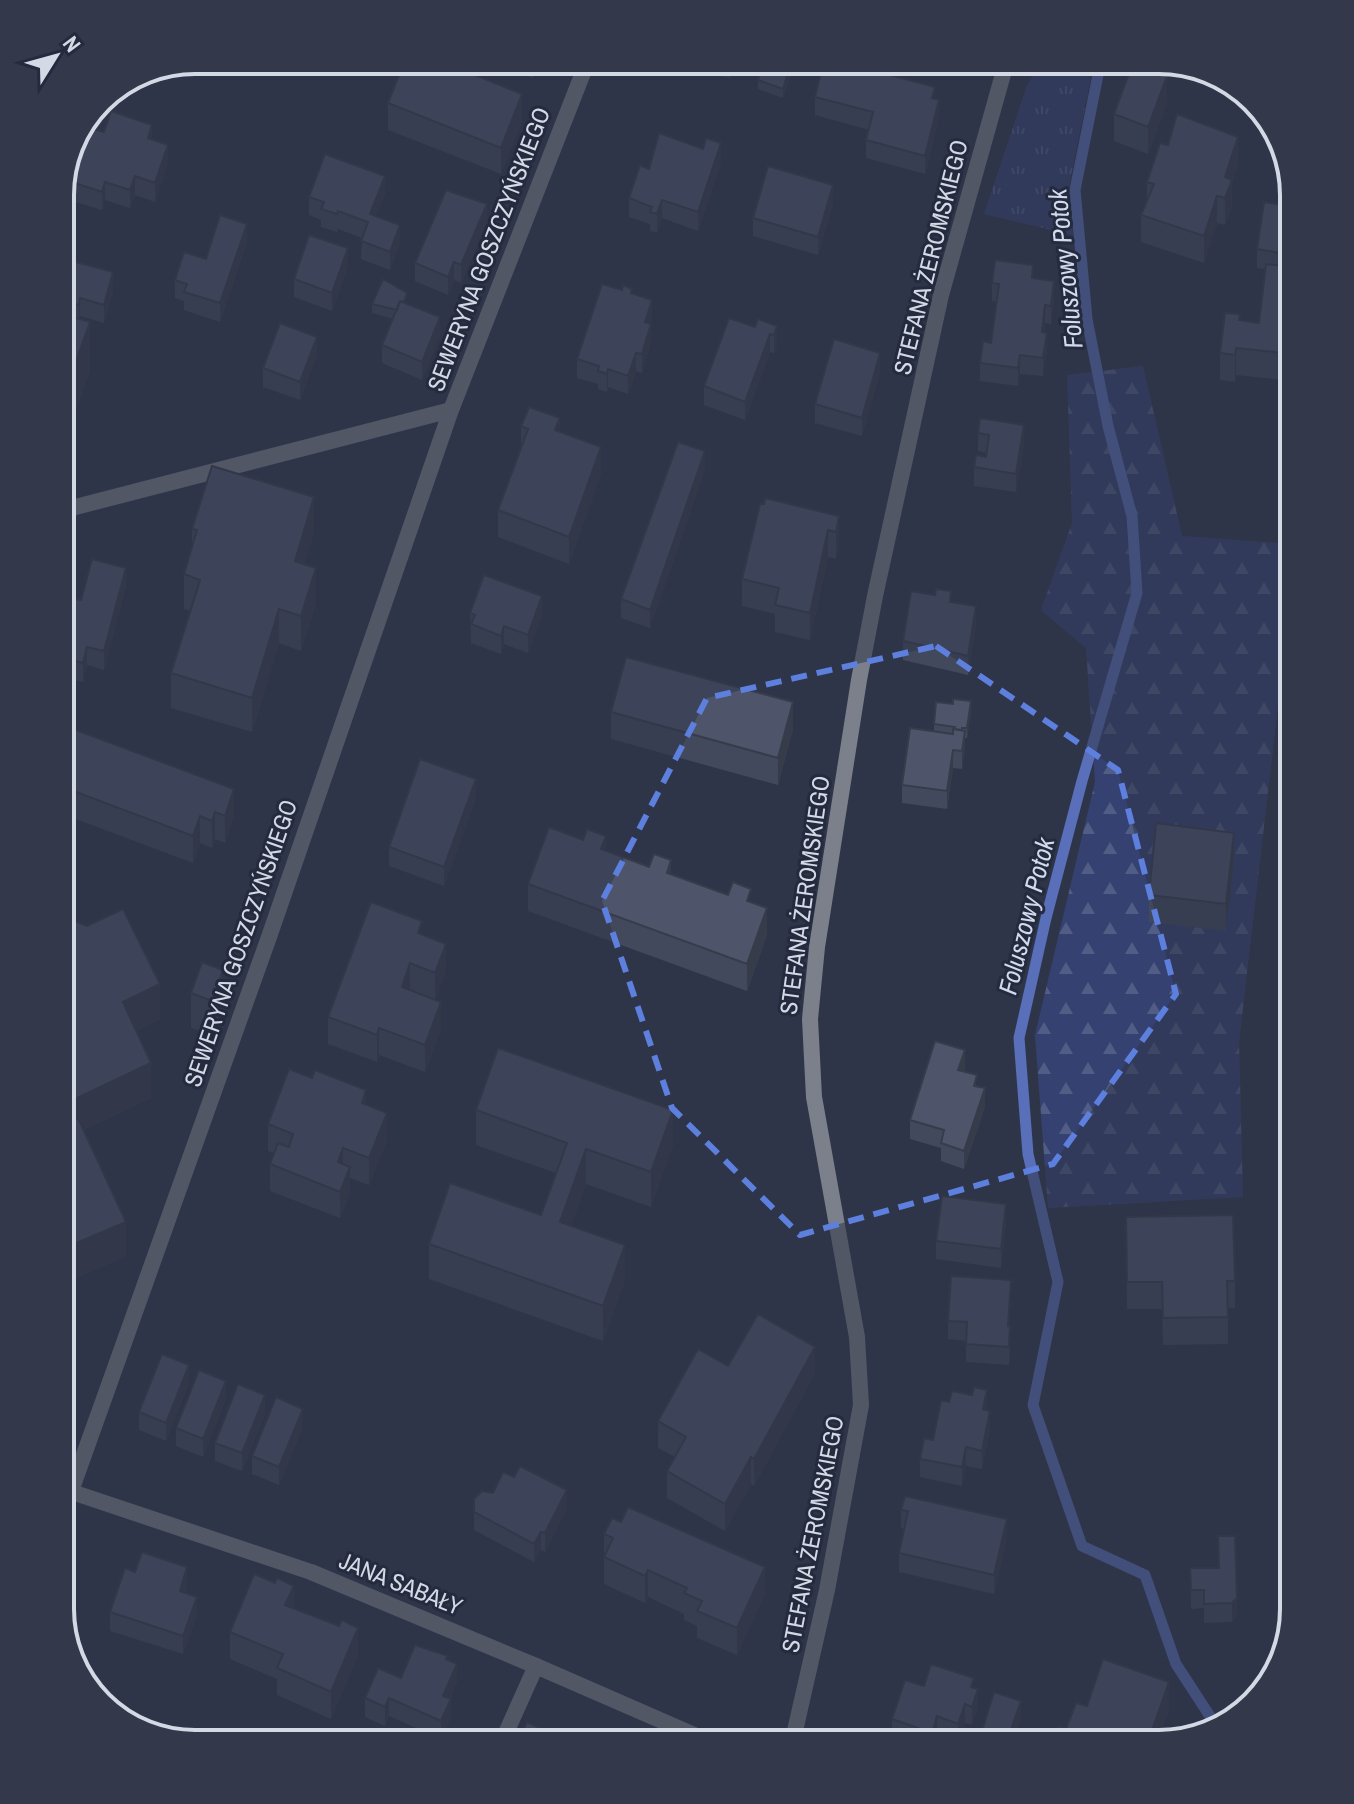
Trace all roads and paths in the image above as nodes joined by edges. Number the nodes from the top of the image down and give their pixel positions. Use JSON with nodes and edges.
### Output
{"nodes":[{"id":1,"x":583,"y":74,"type":"edge"},
{"id":2,"x":1003,"y":74,"type":"edge"},
{"id":3,"x":451,"y":410,"type":"junction"},
{"id":4,"x":74,"y":507,"type":"edge"},
{"id":5,"x":74,"y":1468,"type":"edge"},
{"id":6,"x":74,"y":1493,"type":"edge"},
{"id":7,"x":536,"y":1666,"type":"junction"},
{"id":8,"x":507,"y":1730,"type":"edge"},
{"id":9,"x":683,"y":1730,"type":"edge"},
{"id":10,"x":795,"y":1730,"type":"edge"}],
"edges":[{"from":1,"to":3,"type":"street","name":"SEWERYNA GOSZCZYŃSKIEGO"},
{"from":2,"to":10,"type":"street","name":"STEFANA ŻEROMSKIEGO"},
{"from":3,"to":4,"type":"street","name":"SEWERYNA GOSZCZYŃSKIEGO"},
{"from":3,"to":5,"type":"street","name":"SEWERYNA GOSZCZYŃSKIEGO"},
{"from":6,"to":7,"type":"street","name":"JANA SABAŁY"},
{"from":7,"to":8,"type":"street"},
{"from":7,"to":9,"type":"street","name":"JANA SABAŁY"}]}
